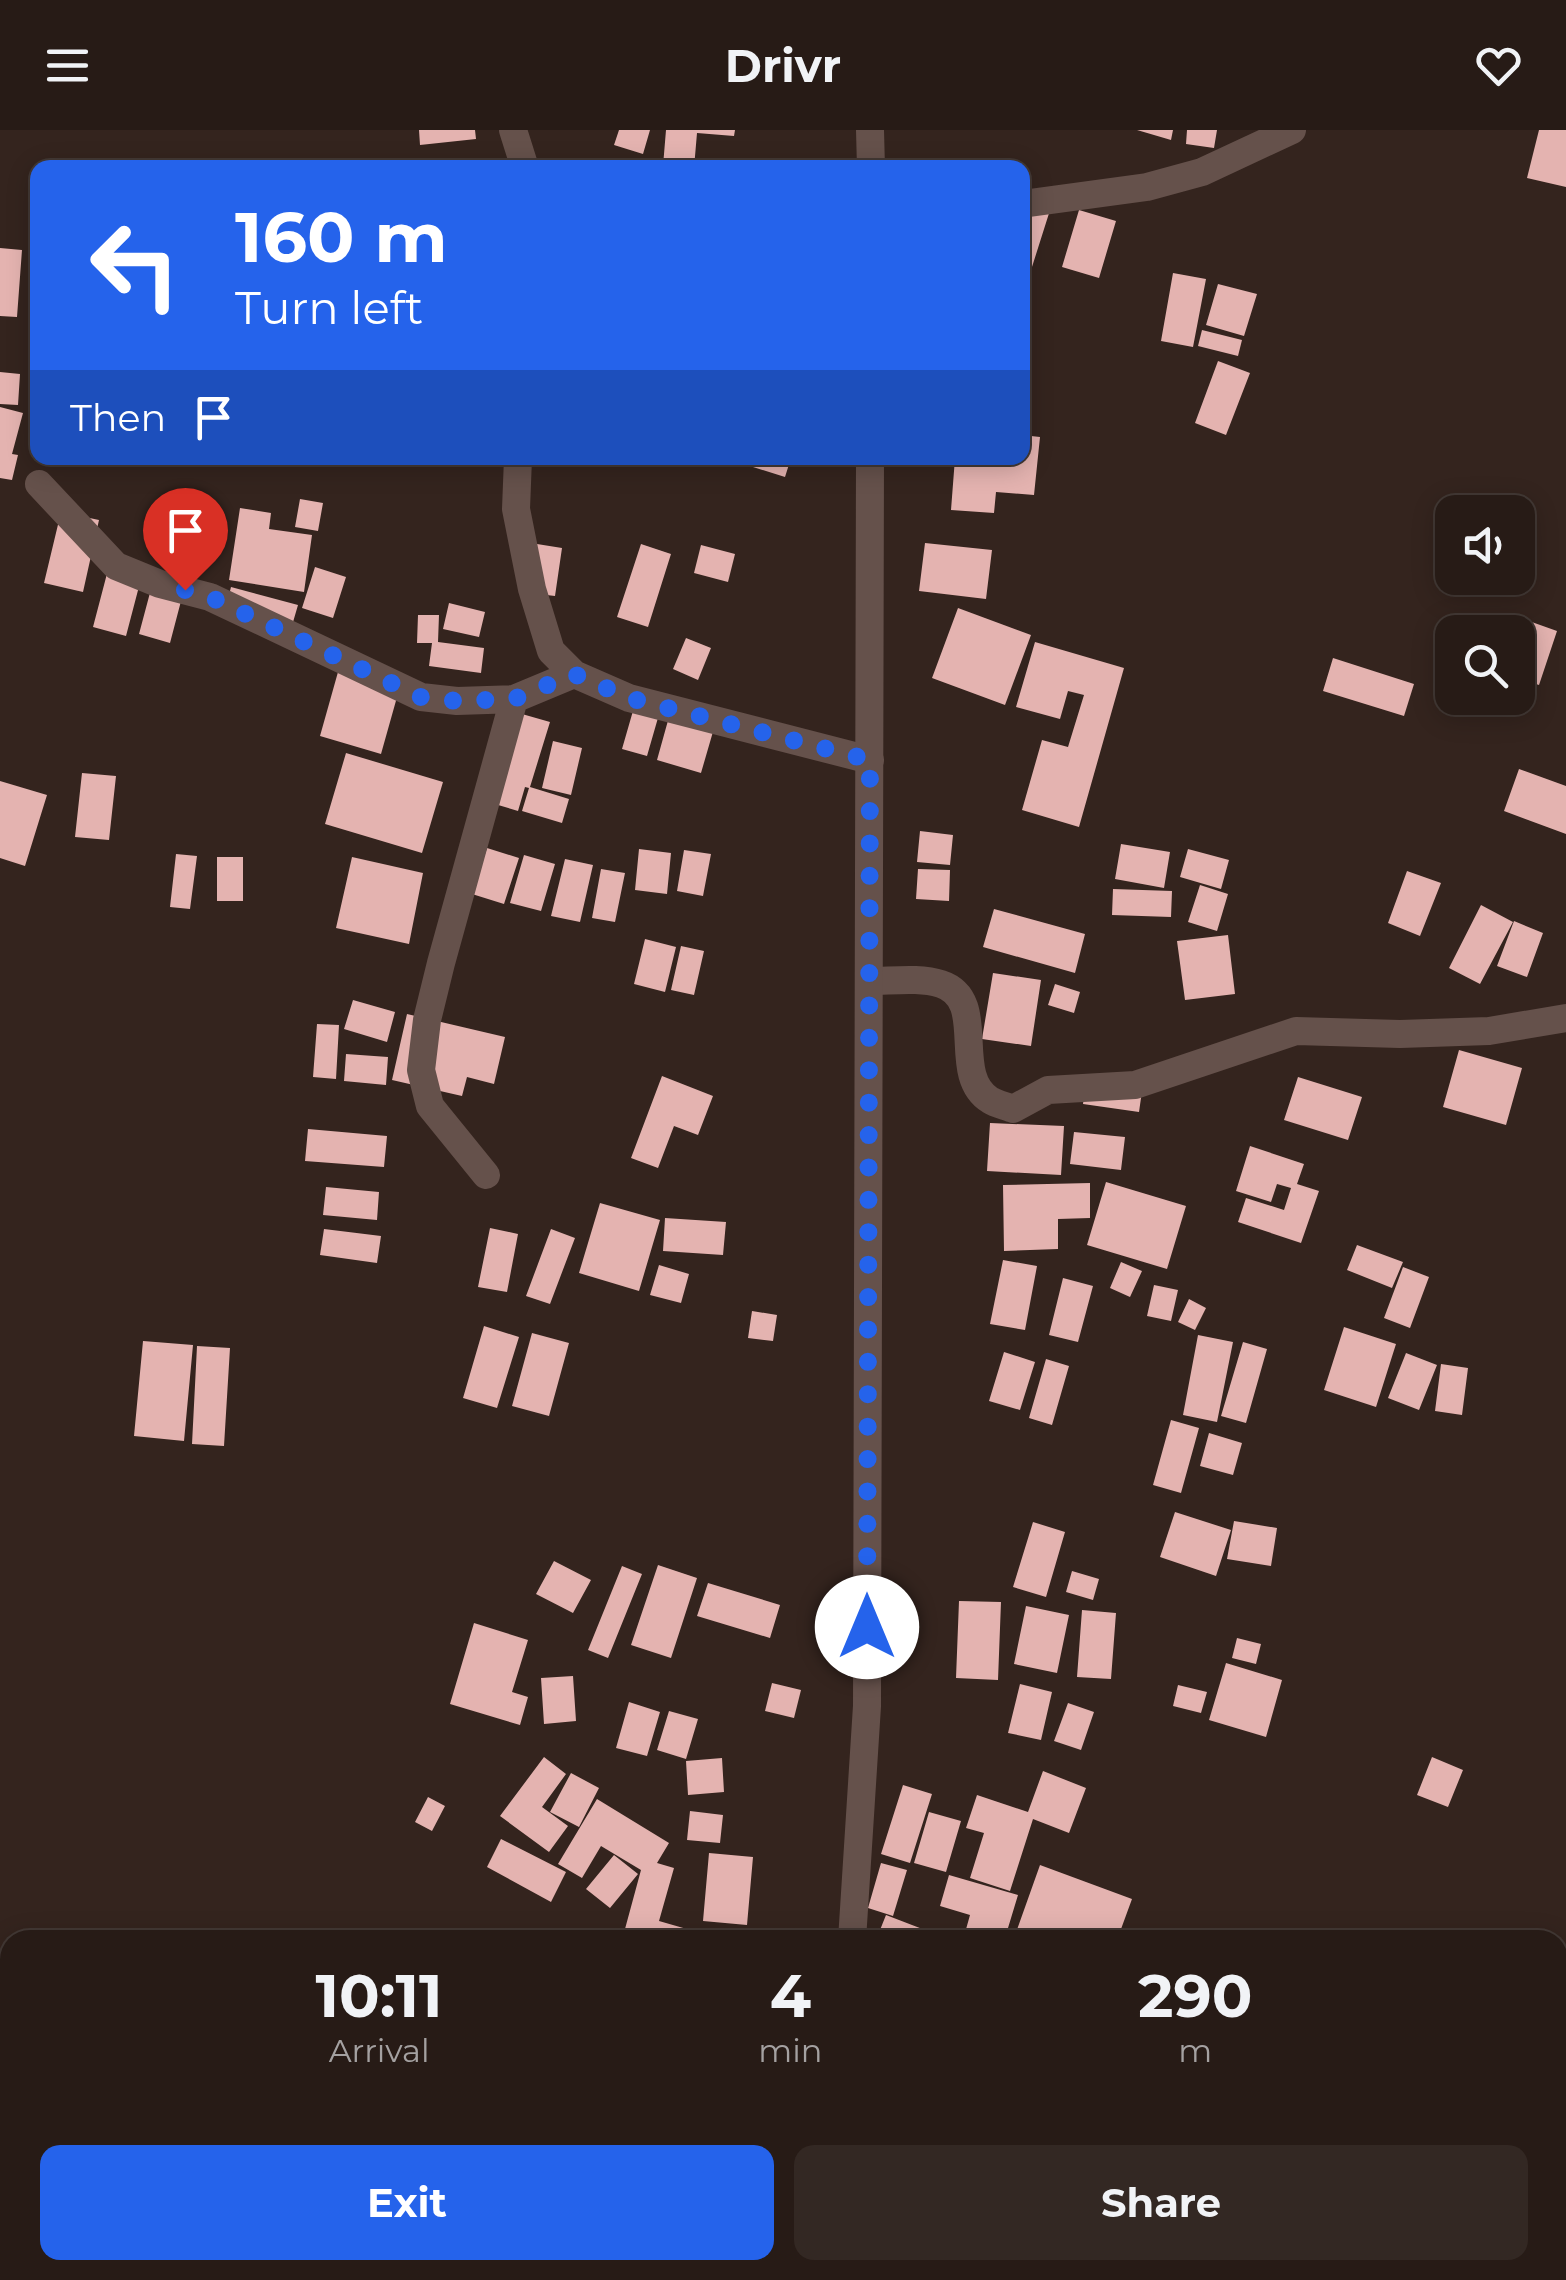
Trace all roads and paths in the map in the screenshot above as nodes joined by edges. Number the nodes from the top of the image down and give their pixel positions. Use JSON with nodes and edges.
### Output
{"nodes":[{"id":1,"x":513,"y":130,"type":"edge"},
{"id":2,"x":870,"y":130,"type":"edge"},
{"id":3,"x":1292,"y":130,"type":"edge"},
{"id":4,"x":522,"y":160,"type":"edge"},
{"id":5,"x":871,"y":160,"type":"edge"},
{"id":6,"x":1030,"y":203,"type":"edge"},
{"id":7,"x":518,"y":465,"type":"edge"},
{"id":8,"x":870,"y":465,"type":"edge"},
{"id":9,"x":40,"y":484,"type":"dead end"},
{"id":10,"x":574,"y":674,"type":"junction"},
{"id":11,"x":514,"y":699,"type":"junction"},
{"id":12,"x":870,"y":760,"type":"junction"},
{"id":13,"x":870,"y":981,"type":"junction"},
{"id":14,"x":1566,"y":1018,"type":"edge"},
{"id":15,"x":486,"y":1175,"type":"dead end"},
{"id":16,"x":853,"y":1930,"type":"edge"}],
"edges":[{"from":1,"to":4,"type":"street"},
{"from":2,"to":5,"type":"street"},
{"from":3,"to":6,"type":"street"},
{"from":7,"to":10,"type":"street"},
{"from":8,"to":12,"type":"street"},
{"from":9,"to":11,"type":"street"},
{"from":10,"to":11,"type":"street"},
{"from":10,"to":12,"type":"street"},
{"from":11,"to":15,"type":"street"},
{"from":12,"to":13,"type":"street"},
{"from":13,"to":14,"type":"street"},
{"from":13,"to":16,"type":"street"}]}
